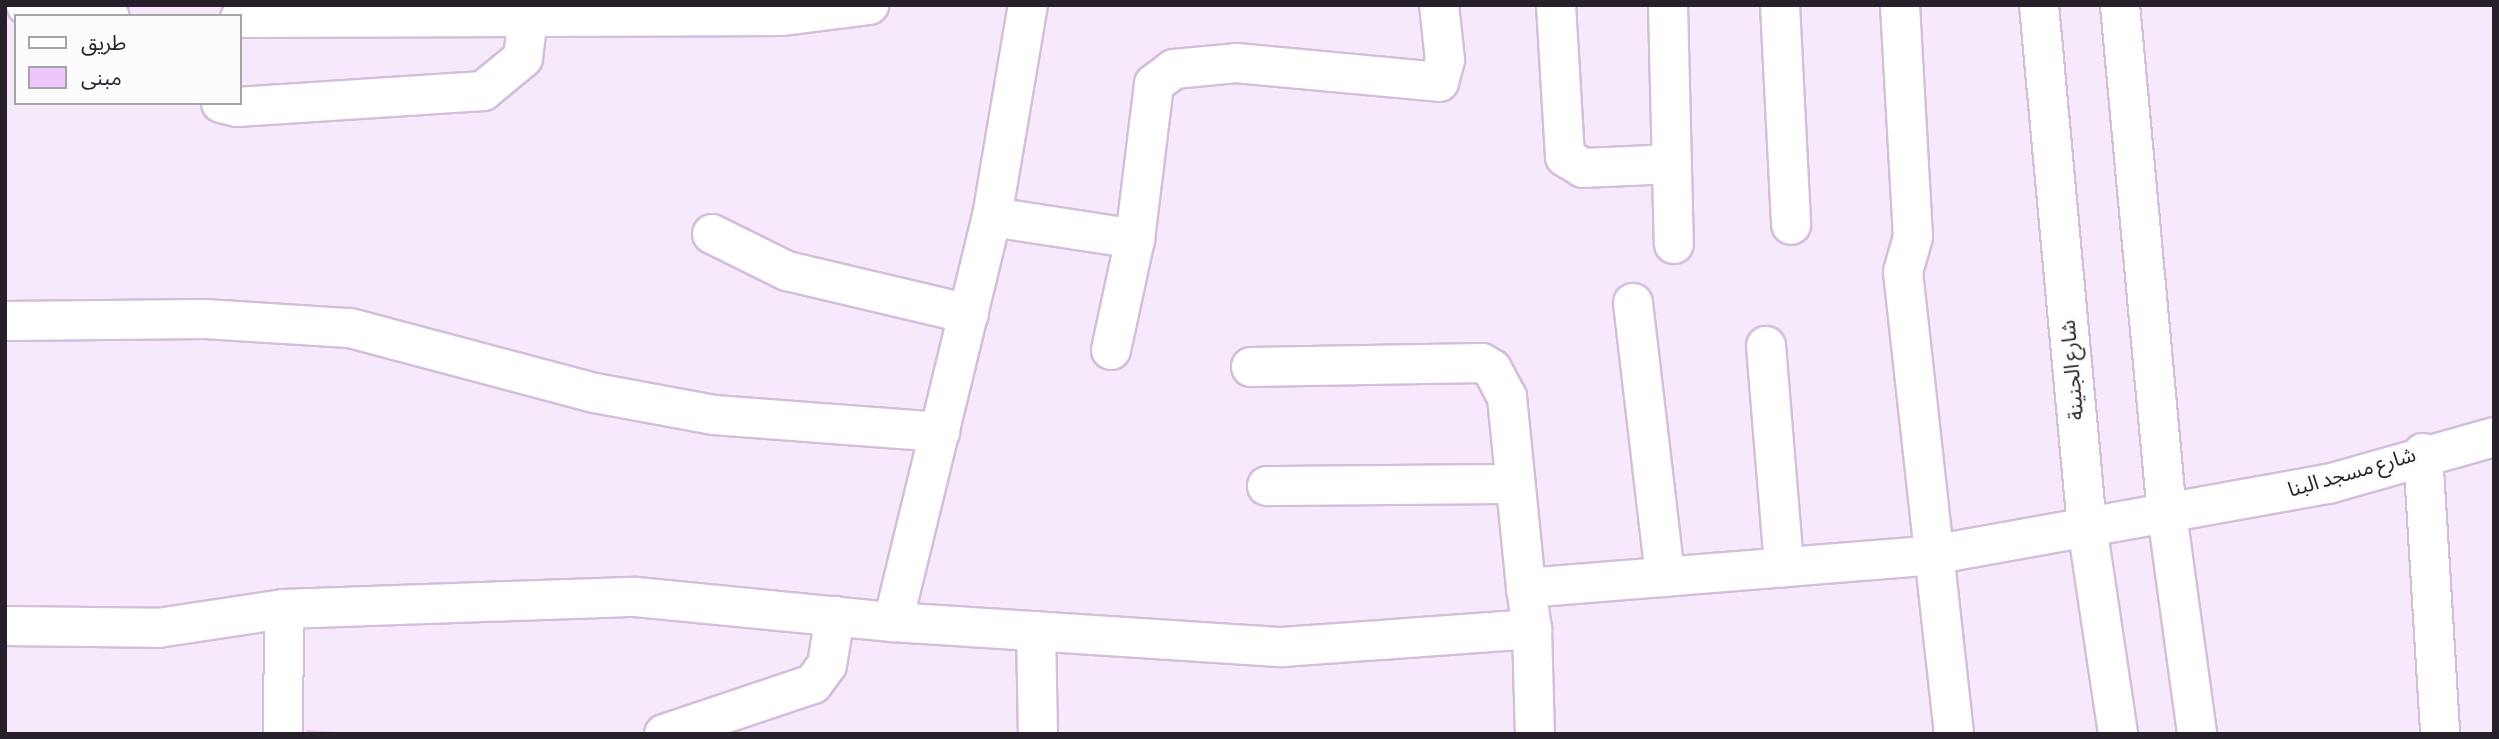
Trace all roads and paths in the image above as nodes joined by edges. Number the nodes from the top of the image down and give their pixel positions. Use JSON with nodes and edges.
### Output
{"nodes":[{"id":1,"x":26,"y":5,"type":"edge"},
{"id":2,"x":869,"y":5,"type":"edge"},
{"id":3,"x":1028,"y":5,"type":"edge"},
{"id":4,"x":1439,"y":5,"type":"edge"},
{"id":5,"x":1556,"y":5,"type":"edge"},
{"id":6,"x":1668,"y":5,"type":"edge"},
{"id":7,"x":1780,"y":5,"type":"edge"},
{"id":8,"x":1900,"y":5,"type":"edge"},
{"id":9,"x":2039,"y":5,"type":"edge"},
{"id":10,"x":2120,"y":5,"type":"edge"},
{"id":11,"x":94,"y":14,"type":"edge"},
{"id":12,"x":528,"y":17,"type":"junction"},
{"id":13,"x":242,"y":18,"type":"edge"},
{"id":14,"x":230,"y":105,"type":"edge"},
{"id":15,"x":1671,"y":164,"type":"junction"},
{"id":16,"x":992,"y":217,"type":"junction"},
{"id":17,"x":1791,"y":225,"type":"dead end"},
{"id":18,"x":712,"y":234,"type":"dead end"},
{"id":19,"x":1135,"y":240,"type":"junction"},
{"id":20,"x":1674,"y":244,"type":"dead end"},
{"id":21,"x":1633,"y":303,"type":"dead end"},
{"id":22,"x":969,"y":314,"type":"junction"},
{"id":23,"x":5,"y":321,"type":"edge"},
{"id":24,"x":1766,"y":346,"type":"dead end"},
{"id":25,"x":1111,"y":350,"type":"dead end"},
{"id":26,"x":1251,"y":367,"type":"dead end"},
{"id":27,"x":940,"y":432,"type":"junction"},
{"id":28,"x":2494,"y":437,"type":"edge"},
{"id":29,"x":2423,"y":453,"type":"junction"},
{"id":30,"x":1513,"y":484,"type":"junction"},
{"id":31,"x":1267,"y":486,"type":"dead end"},
{"id":32,"x":2167,"y":514,"type":"junction"},
{"id":33,"x":2087,"y":526,"type":"junction"},
{"id":34,"x":1932,"y":555,"type":"junction"},
{"id":35,"x":1784,"y":567,"type":"junction"},
{"id":36,"x":1665,"y":577,"type":"junction"},
{"id":37,"x":1527,"y":588,"type":"junction"},
{"id":38,"x":284,"y":609,"type":"junction"},
{"id":39,"x":835,"y":617,"type":"junction"},
{"id":40,"x":893,"y":622,"type":"junction"},
{"id":41,"x":5,"y":626,"type":"edge"},
{"id":42,"x":1532,"y":629,"type":"junction"},
{"id":43,"x":1036,"y":631,"type":"junction"},
{"id":44,"x":283,"y":734,"type":"edge"},
{"id":45,"x":664,"y":734,"type":"edge"},
{"id":46,"x":1038,"y":734,"type":"edge"},
{"id":47,"x":1535,"y":734,"type":"edge"},
{"id":48,"x":1954,"y":734,"type":"edge"},
{"id":49,"x":2119,"y":734,"type":"edge"},
{"id":50,"x":2197,"y":734,"type":"edge"},
{"id":51,"x":2440,"y":734,"type":"edge"}],
"edges":[{"from":1,"to":11,"type":"street"},
{"from":2,"to":12,"type":"street"},
{"from":3,"to":16,"type":"street"},
{"from":4,"to":19,"type":"street"},
{"from":5,"to":15,"type":"street"},
{"from":6,"to":15,"type":"street"},
{"from":7,"to":17,"type":"street"},
{"from":8,"to":34,"type":"street"},
{"from":9,"to":33,"type":"street","name":"شارع الجنينة"},
{"from":10,"to":32,"type":"street"},
{"from":12,"to":13,"type":"street"},
{"from":12,"to":14,"type":"street"},
{"from":15,"to":20,"type":"street"},
{"from":16,"to":19,"type":"street"},
{"from":16,"to":22,"type":"street"},
{"from":18,"to":22,"type":"street"},
{"from":19,"to":25,"type":"street"},
{"from":21,"to":36,"type":"street"},
{"from":22,"to":27,"type":"street"},
{"from":23,"to":27,"type":"street"},
{"from":24,"to":35,"type":"street"},
{"from":26,"to":30,"type":"street"},
{"from":27,"to":40,"type":"street"},
{"from":28,"to":29,"type":"street","name":"شارع مسجد البنا"},
{"from":29,"to":32,"type":"street","name":"شارع مسجد البنا"},
{"from":29,"to":51,"type":"street"},
{"from":30,"to":31,"type":"street"},
{"from":30,"to":37,"type":"street"},
{"from":32,"to":33,"type":"street","name":"شارع مسجد البنا"},
{"from":32,"to":50,"type":"street"},
{"from":33,"to":34,"type":"street","name":"شارع مسجد البنا"},
{"from":33,"to":49,"type":"street","name":"شارع الجنينة"},
{"from":34,"to":35,"type":"street","name":"شارع مسجد البنا"},
{"from":34,"to":48,"type":"street"},
{"from":35,"to":36,"type":"street","name":"شارع مسجد البنا"},
{"from":36,"to":37,"type":"street","name":"شارع مسجد البنا"},
{"from":37,"to":42,"type":"street"},
{"from":38,"to":39,"type":"street"},
{"from":38,"to":41,"type":"street"},
{"from":38,"to":44,"type":"street"},
{"from":39,"to":40,"type":"street"},
{"from":39,"to":45,"type":"street"},
{"from":40,"to":43,"type":"street"},
{"from":42,"to":43,"type":"street"},
{"from":42,"to":47,"type":"street"},
{"from":43,"to":46,"type":"street"}]}
